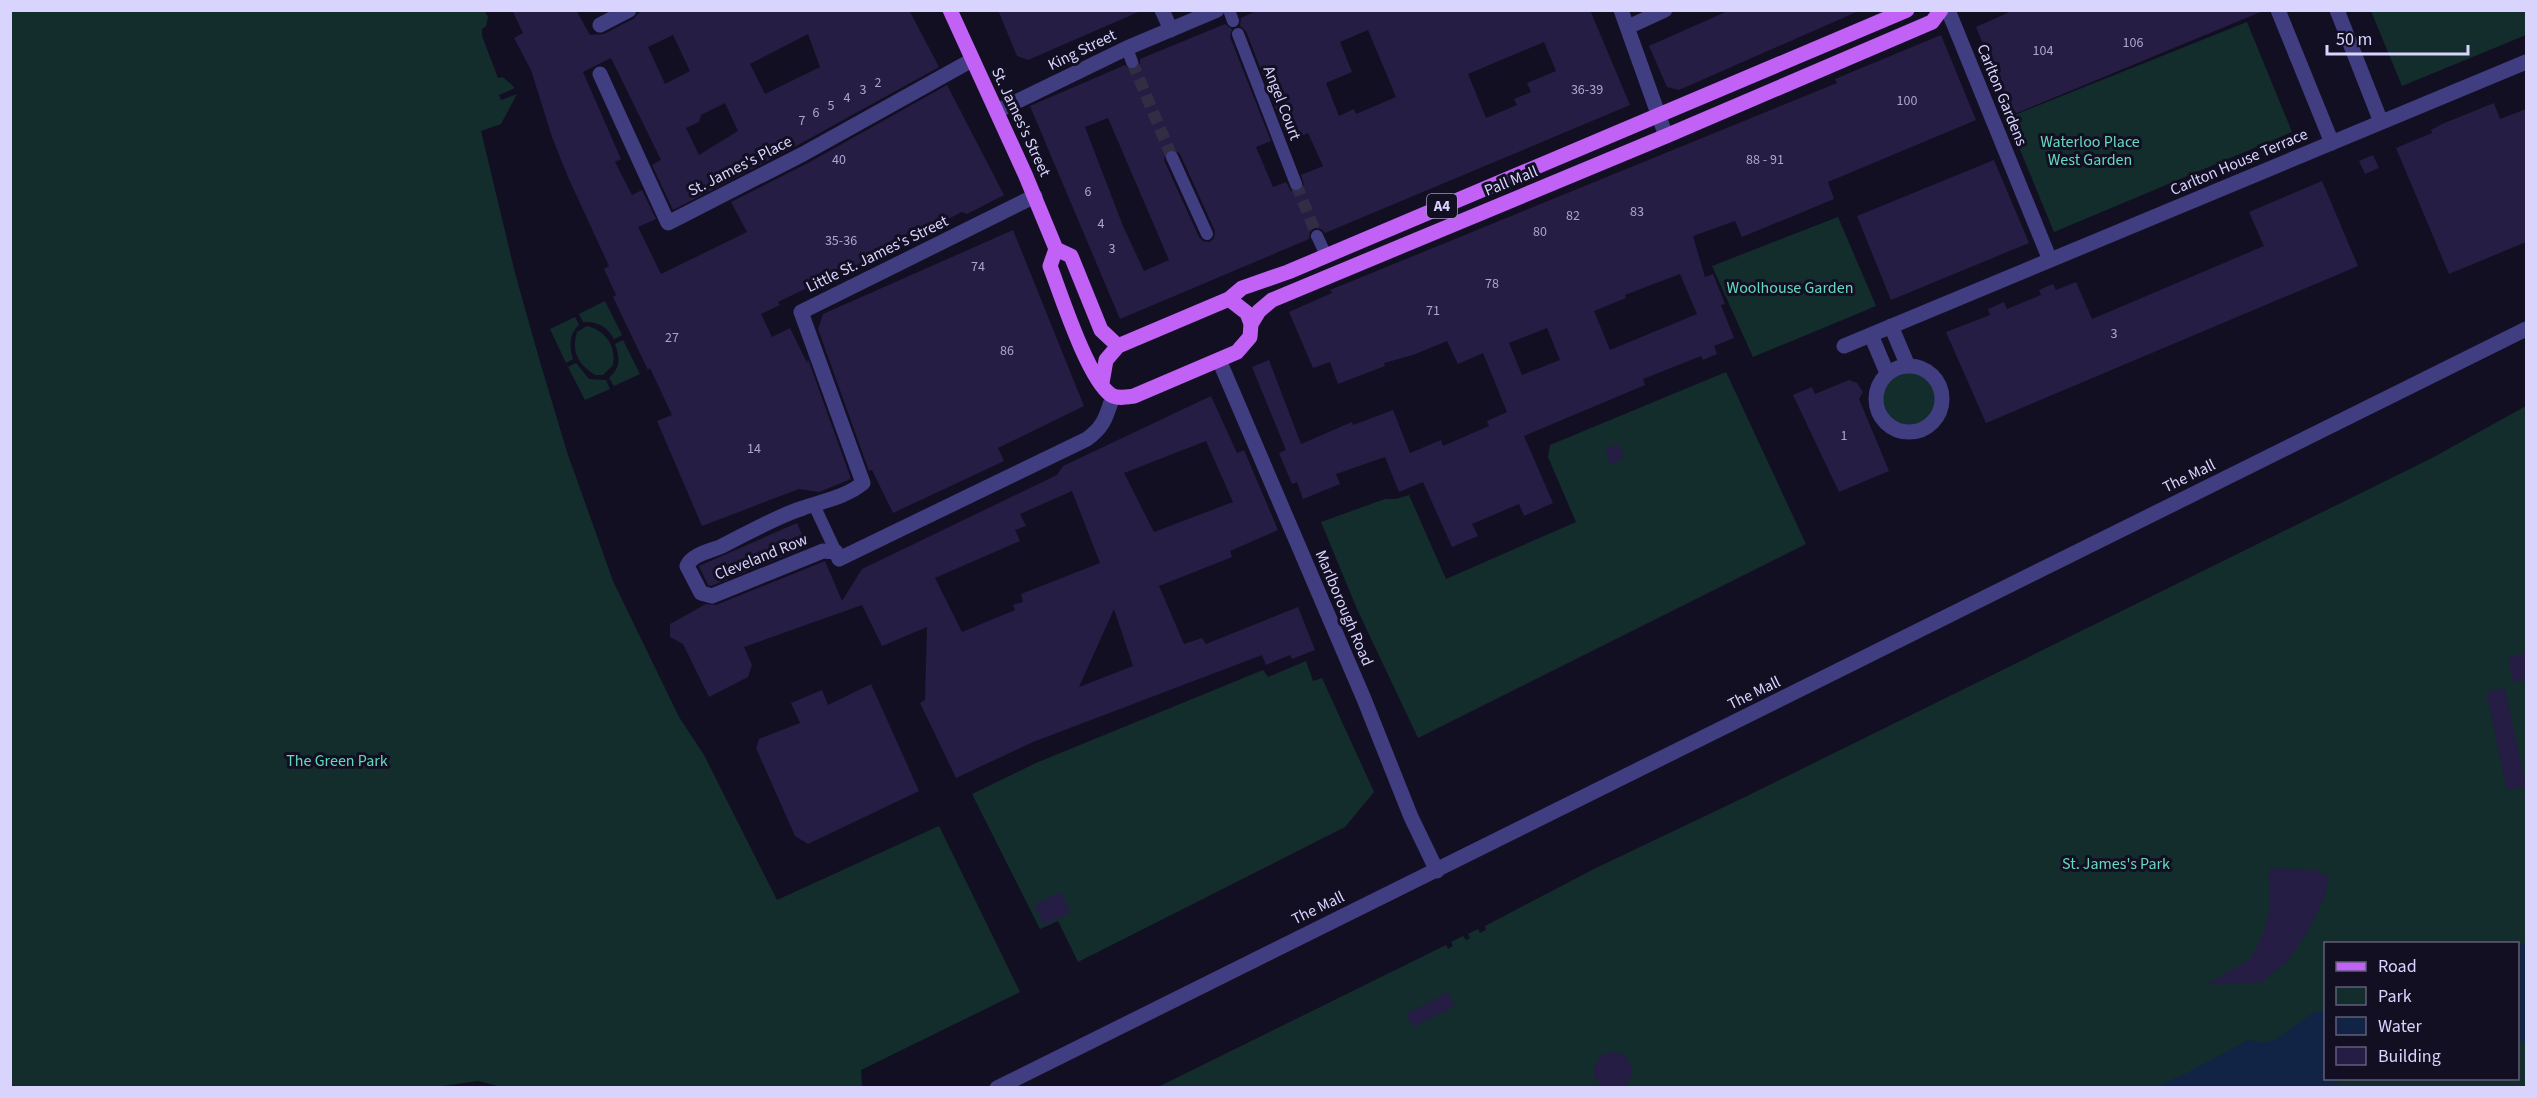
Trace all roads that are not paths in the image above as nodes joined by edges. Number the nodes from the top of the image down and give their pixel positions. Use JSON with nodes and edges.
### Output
{"nodes":[{"id":1,"x":629,"y":10,"type":"edge"},
{"id":2,"x":950,"y":10,"type":"edge"},
{"id":3,"x":1162,"y":10,"type":"edge"},
{"id":4,"x":1217,"y":10,"type":"edge"},
{"id":5,"x":1621,"y":10,"type":"edge"},
{"id":6,"x":1665,"y":10,"type":"edge"},
{"id":7,"x":1907,"y":10,"type":"edge"},
{"id":8,"x":1941,"y":10,"type":"edge"},
{"id":9,"x":1948,"y":10,"type":"edge"},
{"id":10,"x":2278,"y":10,"type":"edge"},
{"id":11,"x":2337,"y":10,"type":"edge"},
{"id":12,"x":600,"y":25,"type":"dead end"},
{"id":13,"x":1628,"y":27,"type":"junction"},
{"id":14,"x":1171,"y":30,"type":"junction"},
{"id":15,"x":1238,"y":34,"type":"dead end"},
{"id":16,"x":972,"y":60,"type":"junction"},
{"id":17,"x":2526,"y":62,"type":"edge"},
{"id":18,"x":600,"y":74,"type":"dead end"},
{"id":19,"x":997,"y":111,"type":"junction"},
{"id":20,"x":1657,"y":116,"type":"junction"},
{"id":21,"x":2381,"y":123,"type":"junction"},
{"id":22,"x":1666,"y":136,"type":"junction"},
{"id":23,"x":2332,"y":143,"type":"junction"},
{"id":24,"x":1173,"y":157,"type":"tunnel mouth"},
{"id":25,"x":1296,"y":184,"type":"tunnel mouth"},
{"id":26,"x":1035,"y":196,"type":"junction"},
{"id":27,"x":1207,"y":234,"type":"dead end"},
{"id":28,"x":1317,"y":236,"type":"tunnel mouth"},
{"id":29,"x":1056,"y":249,"type":"junction"},
{"id":30,"x":1326,"y":255,"type":"junction"},
{"id":31,"x":2050,"y":260,"type":"junction"},
{"id":32,"x":1229,"y":299,"type":"junction"},
{"id":33,"x":1251,"y":324,"type":"junction"},
{"id":34,"x":1891,"y":326,"type":"junction"},
{"id":35,"x":2526,"y":329,"type":"edge"},
{"id":36,"x":1871,"y":335,"type":"junction"},
{"id":37,"x":1118,"y":346,"type":"junction"},
{"id":38,"x":1844,"y":346,"type":"dead end"},
{"id":39,"x":1218,"y":360,"type":"junction"},
{"id":40,"x":1908,"y":366,"type":"junction"},
{"id":41,"x":1887,"y":373,"type":"junction"},
{"id":42,"x":1102,"y":383,"type":"junction"},
{"id":43,"x":1113,"y":396,"type":"junction"},
{"id":44,"x":863,"y":483,"type":"joint"},
{"id":45,"x":814,"y":505,"type":"junction"},
{"id":46,"x":836,"y":552,"type":"junction"},
{"id":47,"x":1437,"y":870,"type":"junction"},
{"id":48,"x":997,"y":1088,"type":"edge"}],
"edges":[{"from":1,"to":12,"type":"street"},
{"from":2,"to":16,"type":"main road","name":"St. James's Street"},
{"from":3,"to":14,"type":"street"},
{"from":4,"to":14,"type":"street","name":"King Street"},
{"from":5,"to":13,"type":"street"},
{"from":6,"to":13,"type":"street"},
{"from":7,"to":20,"type":"main road","name":"Pall Mall","number":"A4"},
{"from":8,"to":22,"type":"main road","name":"Pall Mall","number":"A4"},
{"from":9,"to":31,"type":"street","name":"Carlton Gardens"},
{"from":10,"to":23,"type":"street"},
{"from":11,"to":21,"type":"street"},
{"from":13,"to":20,"type":"street"},
{"from":14,"to":19,"type":"street","name":"King Street"},
{"from":15,"to":25,"type":"street","name":"Angel Court"},
{"from":16,"to":18,"type":"street","name":"St. James's Place"},
{"from":16,"to":19,"type":"main road","name":"St. James's Street"},
{"from":17,"to":21,"type":"street","name":"Carlton House Terrace"},
{"from":19,"to":26,"type":"main road","name":"St. James's Street"},
{"from":20,"to":22,"type":"street"},
{"from":20,"to":30,"type":"main road","name":"Pall Mall","number":"A4"},
{"from":21,"to":23,"type":"street","name":"Carlton House Terrace"},
{"from":22,"to":33,"type":"main road","name":"Pall Mall","number":"A4"},
{"from":23,"to":31,"type":"street","name":"Carlton House Terrace"},
{"from":24,"to":27,"type":"street"},
{"from":26,"to":29,"type":"main road","name":"St. James's Street"},
{"from":26,"to":44,"type":"street","name":"Little St. James's Street"},
{"from":28,"to":30,"type":"street"},
{"from":29,"to":37,"type":"main road","name":"St. James's Street"},
{"from":29,"to":42,"type":"main road","name":"St. James's Street"},
{"from":30,"to":32,"type":"main road","name":"Pall Mall","number":"A4"},
{"from":31,"to":34,"type":"street","name":"Carlton House Terrace"},
{"from":32,"to":33,"type":"main road"},
{"from":32,"to":37,"type":"main road","name":"Pall Mall","number":"A4"},
{"from":33,"to":39,"type":"main road","name":"Pall Mall","number":"A4"},
{"from":34,"to":36,"type":"street"},
{"from":34,"to":40,"type":"street"},
{"from":35,"to":47,"type":"street","name":"The Mall"},
{"from":36,"to":38,"type":"street"},
{"from":36,"to":41,"type":"street"},
{"from":37,"to":42,"type":"main road"},
{"from":39,"to":43,"type":"main road","name":"Pall Mall","number":"A4"},
{"from":39,"to":47,"type":"street","name":"Marlborough Road"},
{"from":40,"to":41,"type":"street"},
{"from":40,"to":41,"type":"street"},
{"from":42,"to":43,"type":"main road","name":"St. James's Street"},
{"from":43,"to":46,"type":"street","name":"Cleveland Row"},
{"from":44,"to":45,"type":"street","name":"Cleveland Row"},
{"from":45,"to":46,"type":"street"},
{"from":45,"to":46,"type":"street","name":"Cleveland Row"},
{"from":47,"to":48,"type":"street","name":"The Mall"}]}
